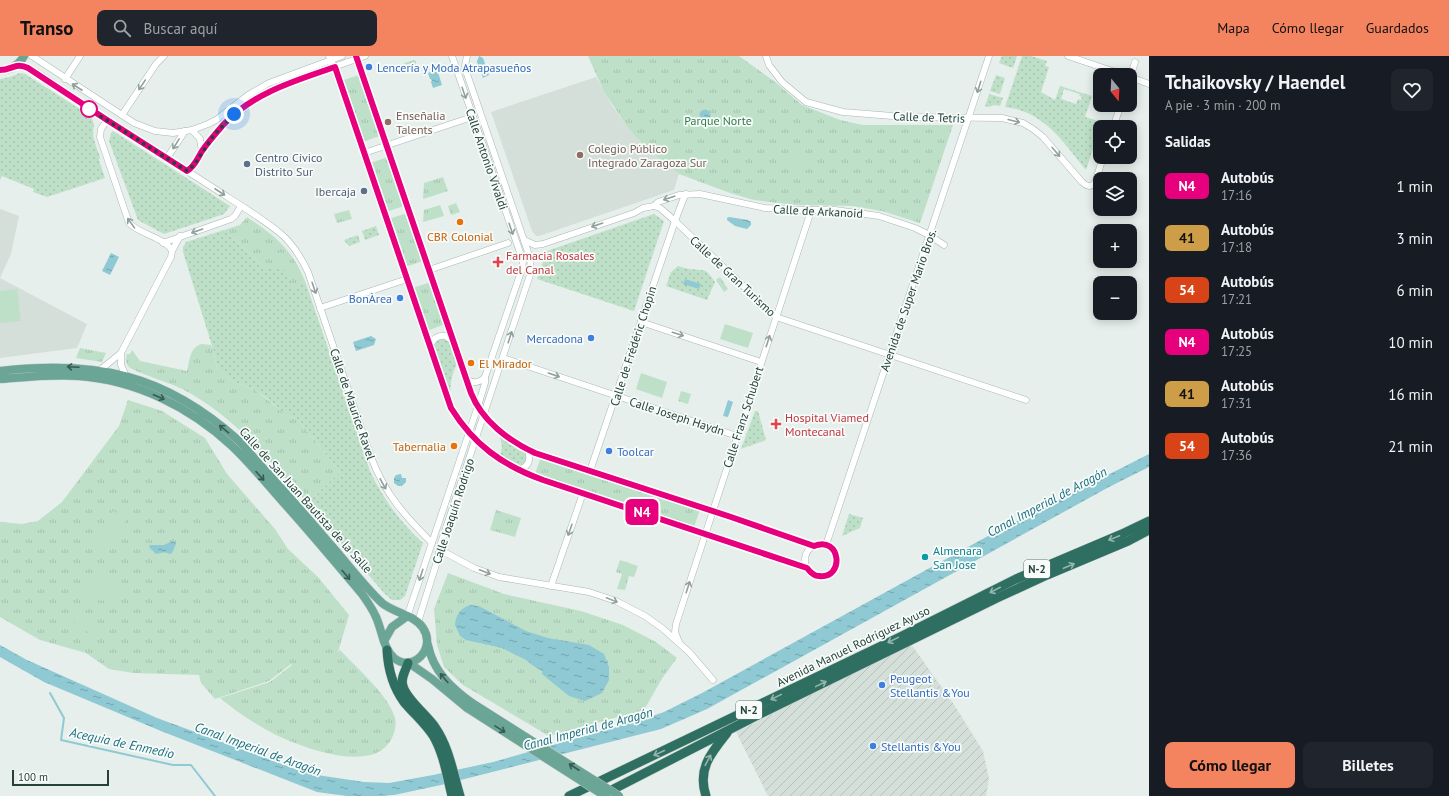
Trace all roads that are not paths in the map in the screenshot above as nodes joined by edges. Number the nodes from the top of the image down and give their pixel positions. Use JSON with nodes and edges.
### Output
{"nodes":[{"id":1,"x":24,"y":56,"type":"edge"},
{"id":2,"x":32,"y":56,"type":"edge"},
{"id":3,"x":80,"y":56,"type":"edge"},
{"id":4,"x":164,"y":56,"type":"edge"},
{"id":5,"x":342,"y":56,"type":"edge"},
{"id":6,"x":364,"y":56,"type":"edge"},
{"id":7,"x":452,"y":56,"type":"edge"},
{"id":8,"x":467,"y":56,"type":"edge"},
{"id":9,"x":766,"y":56,"type":"edge"},
{"id":10,"x":989,"y":56,"type":"edge"},
{"id":11,"x":1068,"y":56,"type":"edge"},
{"id":12,"x":356,"y":57,"type":"edge"},
{"id":13,"x":330,"y":58,"type":"edge"},
{"id":14,"x":1135,"y":62,"type":"dead end"},
{"id":15,"x":16,"y":65,"type":"junction"},
{"id":16,"x":335,"y":67,"type":"junction"},
{"id":17,"x":1103,"y":68,"type":"edge"},
{"id":18,"x":1133,"y":68,"type":"edge"},
{"id":19,"x":0,"y":70,"type":"edge"},
{"id":20,"x":65,"y":79,"type":"junction"},
{"id":21,"x":1137,"y":80,"type":"edge"},
{"id":22,"x":1149,"y":84,"type":"edge"},
{"id":23,"x":122,"y":116,"type":"junction"},
{"id":24,"x":472,"y":117,"type":"junction"},
{"id":25,"x":969,"y":118,"type":"junction"},
{"id":26,"x":107,"y":120,"type":"junction"},
{"id":27,"x":192,"y":130,"type":"junction"},
{"id":28,"x":185,"y":131,"type":"junction"},
{"id":29,"x":386,"y":145,"type":"junction"},
{"id":30,"x":202,"y":152,"type":"junction"},
{"id":31,"x":364,"y":153,"type":"junction"},
{"id":32,"x":167,"y":158,"type":"junction"},
{"id":33,"x":1101,"y":164,"type":"edge"},
{"id":34,"x":187,"y":171,"type":"junction"},
{"id":35,"x":686,"y":194,"type":"junction"},
{"id":36,"x":241,"y":206,"type":"junction"},
{"id":37,"x":654,"y":206,"type":"junction"},
{"id":38,"x":811,"y":210,"type":"junction"},
{"id":39,"x":675,"y":221,"type":"junction"},
{"id":40,"x":929,"y":235,"type":"junction"},
{"id":41,"x":180,"y":236,"type":"junction"},
{"id":42,"x":524,"y":240,"type":"junction"},
{"id":43,"x":163,"y":243,"type":"junction"},
{"id":44,"x":508,"y":243,"type":"dead end"},
{"id":45,"x":944,"y":245,"type":"dead end"},
{"id":46,"x":172,"y":251,"type":"junction"},
{"id":47,"x":523,"y":262,"type":"joint"},
{"id":48,"x":428,"y":270,"type":"junction"},
{"id":49,"x":407,"y":279,"type":"junction"},
{"id":50,"x":320,"y":308,"type":"junction"},
{"id":51,"x":776,"y":317,"type":"junction"},
{"id":52,"x":641,"y":322,"type":"junction"},
{"id":53,"x":453,"y":341,"type":"junction"},
{"id":54,"x":430,"y":346,"type":"junction"},
{"id":55,"x":121,"y":353,"type":"junction"},
{"id":56,"x":889,"y":354,"type":"junction"},
{"id":57,"x":503,"y":358,"type":"junction"},
{"id":58,"x":761,"y":362,"type":"junction"},
{"id":59,"x":100,"y":370,"type":"junction"},
{"id":60,"x":0,"y":371,"type":"edge"},
{"id":61,"x":126,"y":376,"type":"junction"},
{"id":62,"x":485,"y":377,"type":"junction"},
{"id":63,"x":0,"y":379,"type":"edge"},
{"id":64,"x":466,"y":379,"type":"junction"},
{"id":65,"x":616,"y":396,"type":"junction"},
{"id":66,"x":1026,"y":400,"type":"dead end"},
{"id":67,"x":478,"y":406,"type":"junction"},
{"id":68,"x":484,"y":414,"type":"junction"},
{"id":69,"x":469,"y":432,"type":"junction"},
{"id":70,"x":737,"y":436,"type":"junction"},
{"id":71,"x":476,"y":439,"type":"junction"},
{"id":72,"x":527,"y":449,"type":"junction"},
{"id":73,"x":517,"y":470,"type":"junction"},
{"id":74,"x":590,"y":471,"type":"junction"},
{"id":75,"x":583,"y":493,"type":"junction"},
{"id":76,"x":713,"y":512,"type":"junction"},
{"id":77,"x":1149,"y":521,"type":"edge"},
{"id":78,"x":1149,"y":530,"type":"edge"},
{"id":79,"x":706,"y":533,"type":"junction"},
{"id":80,"x":432,"y":543,"type":"junction"},
{"id":81,"x":826,"y":545,"type":"junction"},
{"id":82,"x":814,"y":546,"type":"junction"},
{"id":83,"x":439,"y":554,"type":"junction"},
{"id":84,"x":807,"y":568,"type":"junction"},
{"id":85,"x":551,"y":586,"type":"junction"},
{"id":86,"x":407,"y":617,"type":"junction"},
{"id":87,"x":418,"y":622,"type":"junction"},
{"id":88,"x":674,"y":626,"type":"junction"},
{"id":89,"x":662,"y":628,"type":"junction"},
{"id":90,"x":679,"y":642,"type":"junction"},
{"id":91,"x":385,"y":645,"type":"junction"},
{"id":92,"x":428,"y":645,"type":"junction"},
{"id":93,"x":409,"y":666,"type":"junction"},
{"id":94,"x":713,"y":680,"type":"dead end"},
{"id":95,"x":470,"y":706,"type":"junction"},
{"id":96,"x":730,"y":730,"type":"junction"},
{"id":97,"x":439,"y":741,"type":"junction"},
{"id":98,"x":452,"y":796,"type":"edge"},
{"id":99,"x":460,"y":796,"type":"edge"},
{"id":100,"x":568,"y":796,"type":"edge"},
{"id":101,"x":599,"y":796,"type":"edge"},
{"id":102,"x":605,"y":796,"type":"edge"},
{"id":103,"x":619,"y":796,"type":"edge"},
{"id":104,"x":706,"y":796,"type":"edge"}],
"edges":[{"from":1,"to":15,"type":"main road"},
{"from":2,"to":20,"type":"street"},
{"from":3,"to":20,"type":"street"},
{"from":4,"to":23,"type":"street","one_way":true},
{"from":5,"to":13,"type":"street"},
{"from":6,"to":12,"type":"street"},
{"from":7,"to":24,"type":"street","name":"Calle Antonio Vivaldi","one_way":true},
{"from":8,"to":42,"type":"street","name":"Calle Joaquín Rodrigo"},
{"from":9,"to":25,"type":"street","name":"Calle de Tetris"},
{"from":10,"to":25,"type":"street","name":"Avenida de Super Mario Bros.","one_way":true},
{"from":11,"to":17,"type":"street"},
{"from":12,"to":16,"type":"street"},
{"from":12,"to":29,"type":"street"},
{"from":13,"to":16,"type":"street"},
{"from":13,"to":27,"type":"street"},
{"from":14,"to":18,"type":"street"},
{"from":15,"to":19,"type":"main road"},
{"from":15,"to":26,"type":"street","name":"Calle de Maurice Ravel"},
{"from":16,"to":30,"type":"street"},
{"from":16,"to":31,"type":"street"},
{"from":23,"to":20,"type":"street","one_way":true},
{"from":21,"to":22,"type":"street"},
{"from":23,"to":28,"type":"street"},
{"from":24,"to":29,"type":"street"},
{"from":24,"to":47,"type":"street","name":"Calle Antonio Vivaldi","one_way":true},
{"from":25,"to":33,"type":"street","name":"Calle de Tetris","one_way":true},
{"from":25,"to":40,"type":"street","name":"Avenida de Super Mario Bros."},
{"from":26,"to":32,"type":"street","name":"Calle de Maurice Ravel"},
{"from":43,"to":26,"type":"street","one_way":true},
{"from":27,"to":28,"type":"street"},
{"from":27,"to":30,"type":"street"},
{"from":28,"to":32,"type":"street","one_way":true},
{"from":29,"to":31,"type":"street"},
{"from":29,"to":48,"type":"street"},
{"from":30,"to":34,"type":"street"},
{"from":31,"to":49,"type":"street"},
{"from":32,"to":34,"type":"street","name":"Calle de Maurice Ravel"},
{"from":34,"to":36,"type":"street","name":"Calle de Maurice Ravel","one_way":true},
{"from":35,"to":37,"type":"street","name":"Calle de Arkanoid","one_way":true},
{"from":35,"to":38,"type":"street","name":"Calle de Arkanoid"},
{"from":35,"to":39,"type":"street"},
{"from":36,"to":41,"type":"street","one_way":true},
{"from":36,"to":50,"type":"street","name":"Calle de Maurice Ravel","one_way":true},
{"from":37,"to":39,"type":"street","name":"Calle de Gran Turismo"},
{"from":37,"to":42,"type":"street","one_way":true},
{"from":38,"to":40,"type":"street","name":"Calle de Arkanoid"},
{"from":38,"to":51,"type":"street","name":"Calle Franz Schubert"},
{"from":39,"to":51,"type":"street","name":"Calle de Gran Turismo"},
{"from":39,"to":52,"type":"street","name":"Calle de Frédéric Chopin"},
{"from":40,"to":45,"type":"street","name":"Calle de Arkanoid"},
{"from":40,"to":56,"type":"street","name":"Avenida de Super Mario Bros."},
{"from":41,"to":43,"type":"street"},
{"from":41,"to":46,"type":"street"},
{"from":57,"to":42,"type":"street","name":"Calle Joaquín Rodrigo","one_way":true},
{"from":43,"to":46,"type":"street"},
{"from":44,"to":48,"type":"street"},
{"from":46,"to":55,"type":"street"},
{"from":47,"to":62,"type":"street","name":"Calle Joaquín Rodrigo"},
{"from":48,"to":53,"type":"street"},
{"from":49,"to":50,"type":"street"},
{"from":49,"to":54,"type":"street"},
{"from":50,"to":80,"type":"street","name":"Calle de Maurice Ravel","one_way":true},
{"from":51,"to":56,"type":"street","name":"Calle de Gran Turismo"},
{"from":58,"to":51,"type":"street","name":"Calle Franz Schubert","one_way":true},
{"from":52,"to":58,"type":"street","one_way":true},
{"from":52,"to":65,"type":"street","name":"Calle de Frédéric Chopin"},
{"from":53,"to":54,"type":"street"},
{"from":53,"to":64,"type":"street"},
{"from":54,"to":69,"type":"street"},
{"from":55,"to":59,"type":"street"},
{"from":55,"to":61,"type":"street"},
{"from":56,"to":66,"type":"street","name":"Calle de Gran Turismo"},
{"from":56,"to":81,"type":"street","name":"Avenida de Super Mario Bros."},
{"from":57,"to":65,"type":"street","name":"Calle Joseph Haydn","one_way":true},
{"from":57,"to":68,"type":"street","name":"Calle Joaquín Rodrigo"},
{"from":58,"to":70,"type":"street","name":"Calle Franz Schubert"},
{"from":59,"to":60,"type":"main road","name":"Calle de San Juan Bautista de la Salle","one_way":true},
{"from":59,"to":61,"type":"main road","name":"Calle de San Juan Bautista de la Salle"},
{"from":86,"to":61,"type":"main road","name":"Calle de San Juan Bautista de la Salle","one_way":true},
{"from":62,"to":64,"type":"street"},
{"from":62,"to":67,"type":"street","name":"Calle Joaquín Rodrigo"},
{"from":63,"to":91,"type":"main road","name":"Calle de San Juan Bautista de la Salle","one_way":true},
{"from":64,"to":67,"type":"street"},
{"from":65,"to":70,"type":"street","name":"Calle Joseph Haydn"},
{"from":65,"to":74,"type":"street","name":"Calle de Frédéric Chopin"},
{"from":67,"to":68,"type":"street"},
{"from":67,"to":69,"type":"street","name":"Calle Joaquín Rodrigo"},
{"from":68,"to":71,"type":"street","name":"Calle Joaquín Rodrigo"},
{"from":68,"to":72,"type":"street"},
{"from":69,"to":71,"type":"street"},
{"from":69,"to":80,"type":"street","name":"Calle Joaquín Rodrigo"},
{"from":70,"to":76,"type":"street","name":"Calle Franz Schubert"},
{"from":71,"to":73,"type":"street"},
{"from":71,"to":83,"type":"street","name":"Calle Joaquín Rodrigo"},
{"from":72,"to":73,"type":"street"},
{"from":72,"to":74,"type":"street"},
{"from":73,"to":75,"type":"street"},
{"from":74,"to":76,"type":"street"},
{"from":75,"to":79,"type":"street"},
{"from":75,"to":85,"type":"street","one_way":true},
{"from":76,"to":79,"type":"street","name":"Calle Franz Schubert"},
{"from":76,"to":82,"type":"street"},
{"from":77,"to":100,"type":"highway","name":"Avenida Manuel Rodríguez Ayuso","number":"N-2","one_way":true},
{"from":96,"to":78,"type":"highway","name":"Avenida Manuel Rodríguez Ayuso","number":"N-2","one_way":true},
{"from":79,"to":84,"type":"street"},
{"from":88,"to":79,"type":"street","name":"Calle Franz Schubert","one_way":true},
{"from":80,"to":86,"type":"street","name":"Calle Joaquín Rodrigo","one_way":true},
{"from":81,"to":82,"type":"street"},
{"from":81,"to":84,"type":"street"},
{"from":82,"to":84,"type":"street"},
{"from":83,"to":85,"type":"street","one_way":true},
{"from":83,"to":87,"type":"street","name":"Calle Joaquín Rodrigo"},
{"from":85,"to":89,"type":"street","one_way":true},
{"from":86,"to":87,"type":"main road"},
{"from":86,"to":91,"type":"main road"},
{"from":87,"to":92,"type":"main road"},
{"from":88,"to":89,"type":"street"},
{"from":88,"to":90,"type":"street","name":"Calle Franz Schubert"},
{"from":89,"to":90,"type":"street"},
{"from":90,"to":94,"type":"street"},
{"from":91,"to":93,"type":"main road"},
{"from":91,"to":97,"type":"highway"},
{"from":92,"to":93,"type":"main road"},
{"from":95,"to":92,"type":"main road","one_way":true},
{"from":93,"to":95,"type":"main road"},
{"from":93,"to":97,"type":"highway"},
{"from":95,"to":102,"type":"main road","one_way":true,"bridge":true},
{"from":103,"to":95,"type":"main road","one_way":true,"bridge":true},
{"from":96,"to":101,"type":"highway","name":"Avenida Manuel Rodríguez Ayuso","number":"N-2"},
{"from":104,"to":96,"type":"highway","one_way":true},
{"from":97,"to":98,"type":"highway"},
{"from":97,"to":99,"type":"highway"}]}
